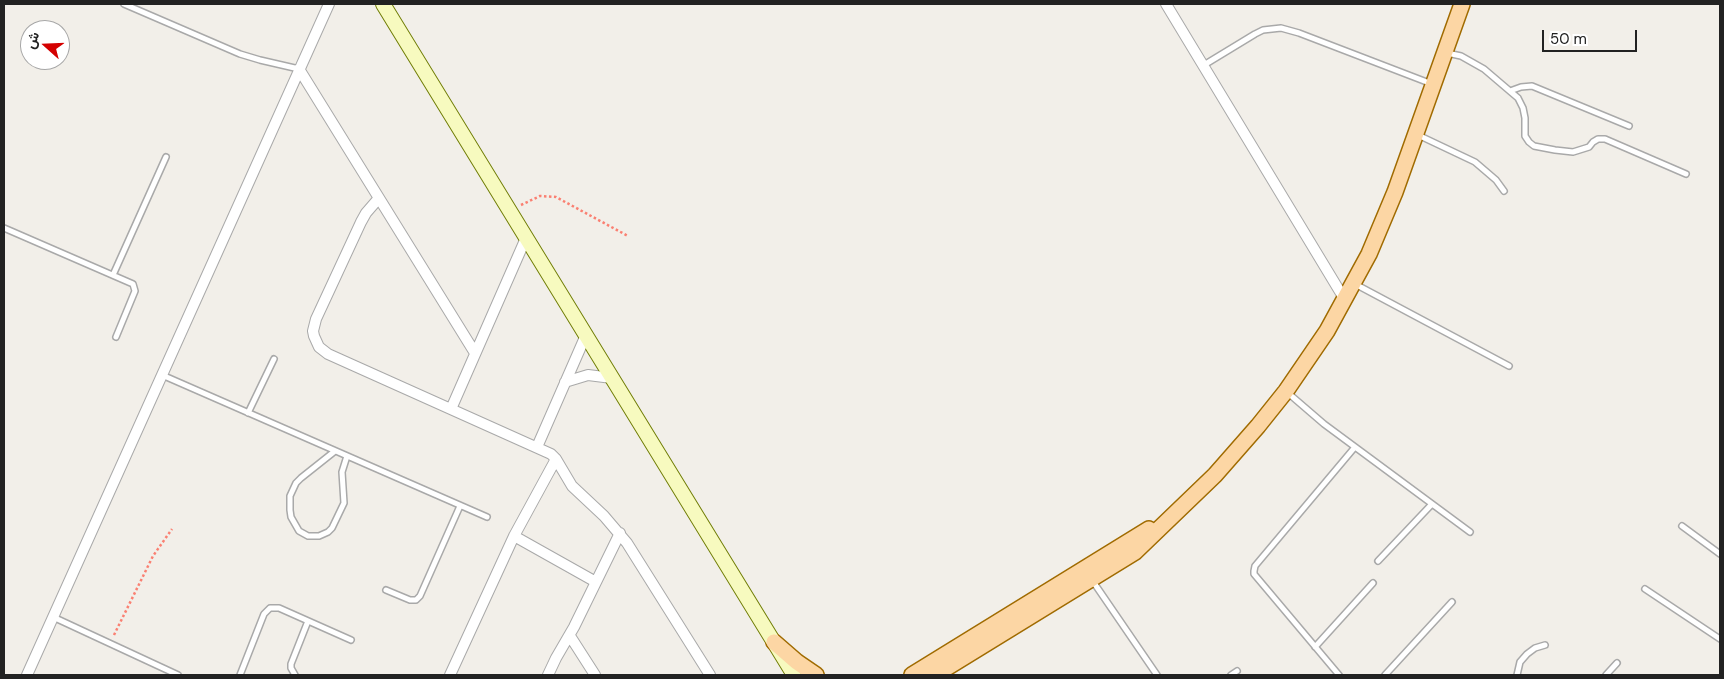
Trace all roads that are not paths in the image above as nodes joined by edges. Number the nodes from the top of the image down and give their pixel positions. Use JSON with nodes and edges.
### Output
{"nodes":[{"id":1,"x":124,"y":4,"type":"edge"},
{"id":2,"x":329,"y":4,"type":"edge"},
{"id":3,"x":383,"y":4,"type":"edge"},
{"id":4,"x":1166,"y":4,"type":"edge"},
{"id":5,"x":1462,"y":4,"type":"edge"},
{"id":6,"x":1444,"y":52,"type":"junction"},
{"id":7,"x":1203,"y":66,"type":"junction"},
{"id":8,"x":300,"y":69,"type":"junction"},
{"id":9,"x":1433,"y":85,"type":"junction"},
{"id":10,"x":1510,"y":91,"type":"junction"},
{"id":11,"x":1629,"y":126,"type":"dead end"},
{"id":12,"x":1415,"y":134,"type":"junction"},
{"id":13,"x":166,"y":157,"type":"dead end"},
{"id":14,"x":1686,"y":174,"type":"dead end"},
{"id":15,"x":1504,"y":191,"type":"dead end"},
{"id":16,"x":379,"y":198,"type":"junction"},
{"id":17,"x":4,"y":228,"type":"edge"},
{"id":18,"x":526,"y":238,"type":"junction"},
{"id":19,"x":113,"y":275,"type":"junction"},
{"id":20,"x":1355,"y":283,"type":"junction"},
{"id":21,"x":1345,"y":300,"type":"junction"},
{"id":22,"x":586,"y":335,"type":"junction"},
{"id":23,"x":116,"y":337,"type":"dead end"},
{"id":24,"x":475,"y":353,"type":"junction"},
{"id":25,"x":274,"y":359,"type":"dead end"},
{"id":26,"x":1509,"y":366,"type":"dead end"},
{"id":27,"x":162,"y":375,"type":"junction"},
{"id":28,"x":612,"y":378,"type":"junction"},
{"id":29,"x":565,"y":382,"type":"junction"},
{"id":30,"x":1286,"y":391,"type":"junction"},
{"id":31,"x":451,"y":409,"type":"junction"},
{"id":32,"x":248,"y":413,"type":"junction"},
{"id":33,"x":537,"y":447,"type":"junction"},
{"id":34,"x":1355,"y":447,"type":"junction"},
{"id":35,"x":335,"y":451,"type":"junction"},
{"id":36,"x":346,"y":456,"type":"junction"},
{"id":37,"x":556,"y":459,"type":"junction"},
{"id":38,"x":1432,"y":504,"type":"junction"},
{"id":39,"x":460,"y":506,"type":"junction"},
{"id":40,"x":1172,"y":516,"type":"junction"},
{"id":41,"x":487,"y":517,"type":"dead end"},
{"id":42,"x":1682,"y":526,"type":"dead end"},
{"id":43,"x":1470,"y":532,"type":"dead end"},
{"id":44,"x":620,"y":534,"type":"junction"},
{"id":45,"x":514,"y":536,"type":"junction"},
{"id":46,"x":1720,"y":554,"type":"edge"},
{"id":47,"x":1378,"y":561,"type":"dead end"},
{"id":48,"x":1092,"y":579,"type":"junction"},
{"id":49,"x":596,"y":582,"type":"junction"},
{"id":50,"x":1373,"y":583,"type":"dead end"},
{"id":51,"x":1645,"y":589,"type":"dead end"},
{"id":52,"x":386,"y":590,"type":"dead end"},
{"id":53,"x":1452,"y":602,"type":"dead end"},
{"id":54,"x":53,"y":617,"type":"junction"},
{"id":55,"x":308,"y":621,"type":"junction"},
{"id":56,"x":570,"y":636,"type":"junction"},
{"id":57,"x":1720,"y":639,"type":"edge"},
{"id":58,"x":351,"y":640,"type":"dead end"},
{"id":59,"x":774,"y":642,"type":"junction"},
{"id":60,"x":1315,"y":646,"type":"junction"},
{"id":61,"x":1545,"y":646,"type":"dead end"},
{"id":62,"x":1618,"y":663,"type":"dead end"},
{"id":63,"x":1237,"y":671,"type":"dead end"},
{"id":64,"x":27,"y":675,"type":"edge"},
{"id":65,"x":178,"y":675,"type":"edge"},
{"id":66,"x":240,"y":675,"type":"edge"},
{"id":67,"x":294,"y":675,"type":"edge"},
{"id":68,"x":450,"y":675,"type":"edge"},
{"id":69,"x":548,"y":675,"type":"edge"},
{"id":70,"x":595,"y":675,"type":"edge"},
{"id":71,"x":710,"y":675,"type":"edge"},
{"id":72,"x":794,"y":675,"type":"edge"},
{"id":73,"x":816,"y":675,"type":"edge"},
{"id":74,"x":912,"y":675,"type":"edge"},
{"id":75,"x":935,"y":675,"type":"edge"},
{"id":76,"x":1157,"y":675,"type":"edge"},
{"id":77,"x":1231,"y":675,"type":"edge"},
{"id":78,"x":1340,"y":675,"type":"edge"},
{"id":79,"x":1385,"y":675,"type":"edge"},
{"id":80,"x":1517,"y":675,"type":"edge"},
{"id":81,"x":1606,"y":675,"type":"edge"}],
"edges":[{"from":1,"to":8,"type":"lane"},
{"from":2,"to":8,"type":"street"},
{"from":3,"to":18,"type":"main road"},
{"from":4,"to":7,"type":"street"},
{"from":5,"to":6,"type":"main road"},
{"from":6,"to":9,"type":"main road"},
{"from":6,"to":10,"type":"lane"},
{"from":7,"to":9,"type":"lane"},
{"from":7,"to":21,"type":"street"},
{"from":8,"to":16,"type":"street"},
{"from":8,"to":27,"type":"street"},
{"from":9,"to":12,"type":"main road"},
{"from":10,"to":11,"type":"lane"},
{"from":10,"to":14,"type":"lane"},
{"from":12,"to":15,"type":"lane"},
{"from":12,"to":20,"type":"main road"},
{"from":13,"to":19,"type":"lane"},
{"from":16,"to":24,"type":"street"},
{"from":16,"to":31,"type":"street"},
{"from":17,"to":19,"type":"lane"},
{"from":18,"to":22,"type":"main road"},
{"from":18,"to":24,"type":"street"},
{"from":19,"to":23,"type":"lane"},
{"from":20,"to":21,"type":"main road"},
{"from":20,"to":26,"type":"lane"},
{"from":21,"to":30,"type":"main road"},
{"from":22,"to":28,"type":"main road"},
{"from":22,"to":29,"type":"street"},
{"from":24,"to":31,"type":"street"},
{"from":25,"to":32,"type":"lane"},
{"from":27,"to":32,"type":"lane"},
{"from":27,"to":54,"type":"street"},
{"from":28,"to":29,"type":"street"},
{"from":28,"to":59,"type":"main road"},
{"from":29,"to":33,"type":"street"},
{"from":30,"to":34,"type":"lane"},
{"from":30,"to":40,"type":"main road"},
{"from":31,"to":33,"type":"street"},
{"from":32,"to":35,"type":"lane"},
{"from":33,"to":37,"type":"street"},
{"from":34,"to":38,"type":"lane"},
{"from":34,"to":60,"type":"lane"},
{"from":35,"to":36,"type":"lane"},
{"from":35,"to":36,"type":"lane"},
{"from":36,"to":39,"type":"lane"},
{"from":37,"to":44,"type":"street"},
{"from":37,"to":45,"type":"street"},
{"from":38,"to":43,"type":"lane"},
{"from":38,"to":47,"type":"lane"},
{"from":39,"to":41,"type":"lane"},
{"from":39,"to":52,"type":"lane"},
{"from":40,"to":48,"type":"main road"},
{"from":40,"to":74,"type":"main road"},
{"from":42,"to":46,"type":"lane"},
{"from":44,"to":49,"type":"street"},
{"from":44,"to":71,"type":"street"},
{"from":45,"to":49,"type":"street"},
{"from":45,"to":68,"type":"street"},
{"from":48,"to":75,"type":"main road"},
{"from":48,"to":76,"type":"lane"},
{"from":49,"to":56,"type":"street"},
{"from":50,"to":60,"type":"lane"},
{"from":51,"to":57,"type":"lane"},
{"from":53,"to":79,"type":"lane"},
{"from":54,"to":64,"type":"street"},
{"from":54,"to":65,"type":"lane"},
{"from":55,"to":58,"type":"lane"},
{"from":55,"to":66,"type":"lane"},
{"from":55,"to":67,"type":"lane"},
{"from":56,"to":69,"type":"street"},
{"from":56,"to":70,"type":"street"},
{"from":59,"to":72,"type":"main road"},
{"from":59,"to":73,"type":"main road"},
{"from":60,"to":78,"type":"lane"},
{"from":61,"to":80,"type":"lane"},
{"from":62,"to":81,"type":"lane"},
{"from":63,"to":77,"type":"lane"}]}
